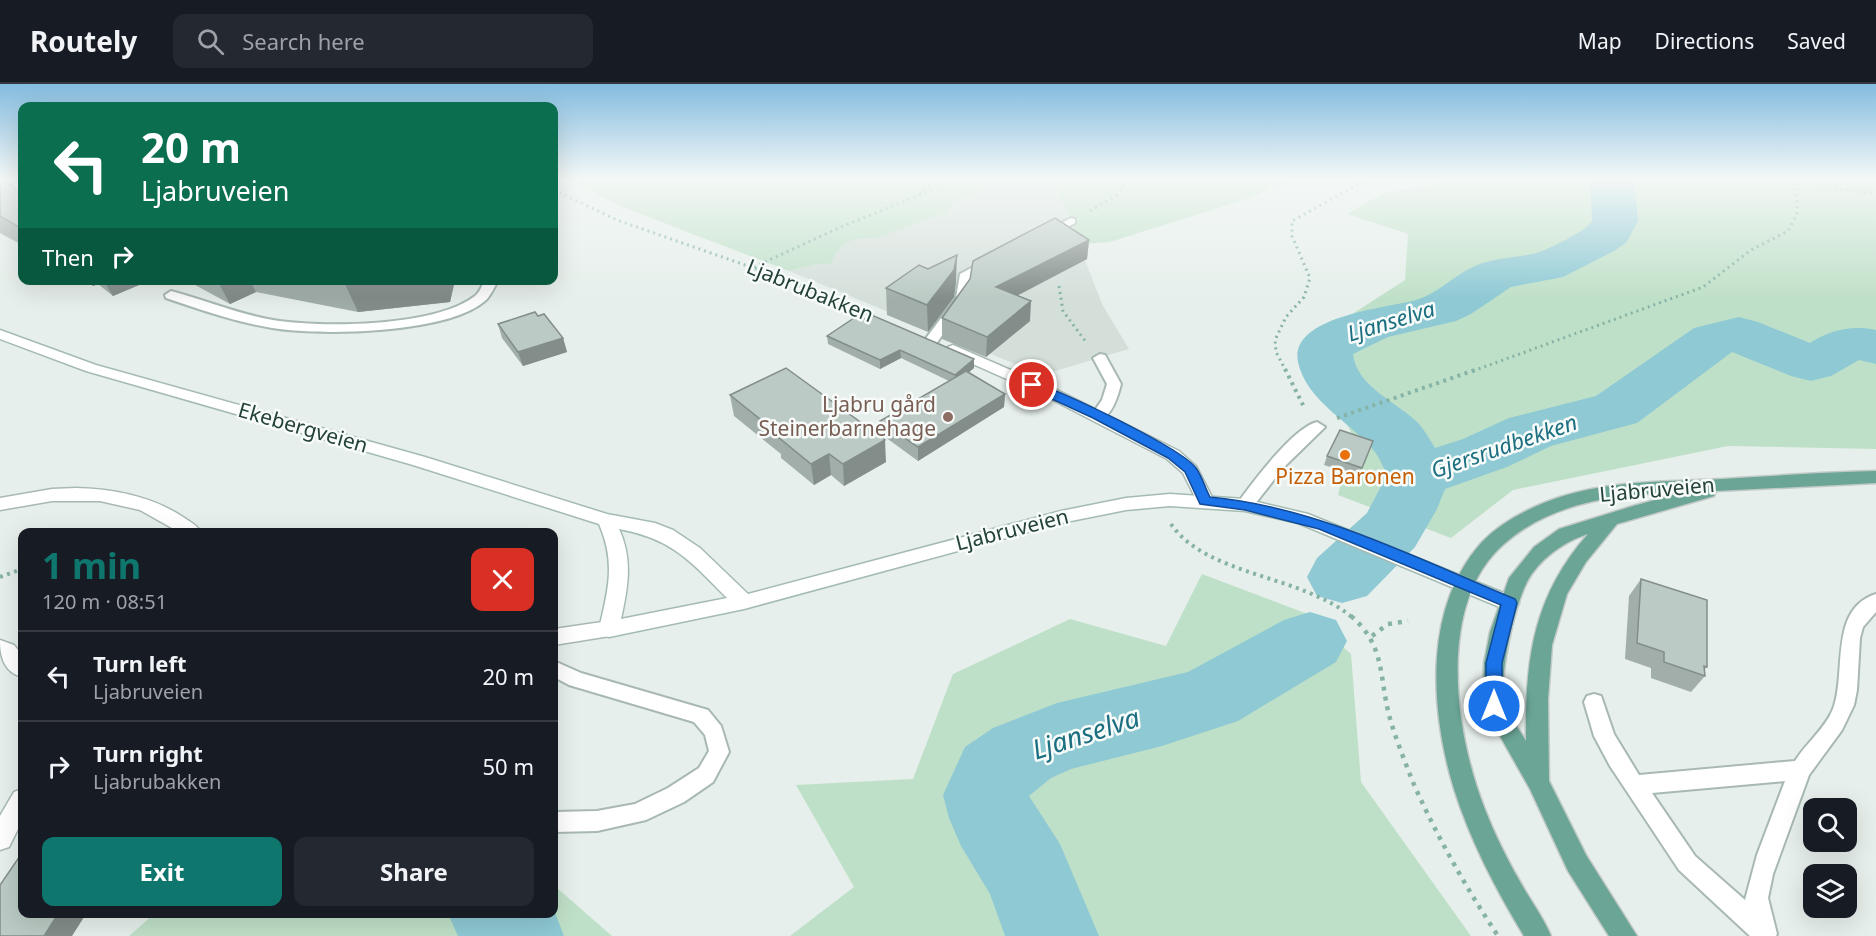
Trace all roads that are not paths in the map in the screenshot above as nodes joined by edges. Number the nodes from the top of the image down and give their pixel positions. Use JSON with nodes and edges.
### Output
{"nodes":[{"id":1,"x":1071,"y":221,"type":"road end"},
{"id":2,"x":1032,"y":240,"type":"edge"},
{"id":3,"x":1004,"y":254,"type":"edge"},
{"id":4,"x":491,"y":285,"type":"edge"},
{"id":5,"x":171,"y":295,"type":"dead end"},
{"id":6,"x":874,"y":316,"type":"edge"},
{"id":7,"x":0,"y":334,"type":"edge"},
{"id":8,"x":931,"y":340,"type":"junction"},
{"id":9,"x":1100,"y":358,"type":"road end"},
{"id":10,"x":1098,"y":416,"type":"junction"},
{"id":11,"x":1317,"y":427,"type":"road end"},
{"id":12,"x":1876,"y":477,"type":"edge"},
{"id":13,"x":1739,"y":484,"type":"junction"},
{"id":14,"x":1205,"y":501,"type":"junction"},
{"id":15,"x":0,"y":504,"type":"edge"},
{"id":16,"x":1245,"y":505,"type":"junction"},
{"id":17,"x":1610,"y":519,"type":"junction"},
{"id":18,"x":606,"y":520,"type":"junction"},
{"id":19,"x":186,"y":528,"type":"edge"},
{"id":20,"x":1465,"y":584,"type":"junction"},
{"id":21,"x":1876,"y":601,"type":"edge"},
{"id":22,"x":744,"y":602,"type":"junction"},
{"id":23,"x":1509,"y":603,"type":"junction"},
{"id":24,"x":609,"y":629,"type":"junction"},
{"id":25,"x":558,"y":636,"type":"edge"},
{"id":26,"x":0,"y":648,"type":"edge"},
{"id":27,"x":18,"y":664,"type":"edge"},
{"id":28,"x":558,"y":671,"type":"edge"},
{"id":29,"x":1594,"y":702,"type":"dead end"},
{"id":30,"x":1801,"y":769,"type":"junction"},
{"id":31,"x":1538,"y":782,"type":"junction"},
{"id":32,"x":1634,"y":785,"type":"junction"},
{"id":33,"x":18,"y":806,"type":"edge"},
{"id":34,"x":558,"y":822,"type":"edge"},
{"id":35,"x":0,"y":839,"type":"edge"},
{"id":36,"x":1539,"y":936,"type":"edge"},
{"id":37,"x":1624,"y":936,"type":"edge"}],
"edges":[{"from":1,"to":2,"type":"lane"},
{"from":3,"to":8,"type":"lane"},
{"from":4,"to":5,"type":"lane"},
{"from":6,"to":8,"type":"main road","name":"Ljabrubakken"},
{"from":7,"to":18,"type":"main road","name":"Ekebergveien"},
{"from":8,"to":10,"type":"main road","name":"Ljabrubakken"},
{"from":9,"to":10,"type":"lane"},
{"from":10,"to":14,"type":"main road","name":"Ljabrubakken"},
{"from":11,"to":16,"type":"lane"},
{"from":12,"to":13,"type":"main road","name":"Ljabruveien"},
{"from":13,"to":17,"type":"main road","name":"Ljabruveien"},
{"from":13,"to":20,"type":"main road","name":"Ljabruveien"},
{"from":14,"to":16,"type":"main road","name":"Ljabruveien"},
{"from":14,"to":22,"type":"main road","name":"Ljabruveien"},
{"from":15,"to":19,"type":"main road"},
{"from":16,"to":20,"type":"main road","name":"Ljabruveien"},
{"from":17,"to":23,"type":"main road","name":"Ljabruveien"},
{"from":17,"to":31,"type":"main road","name":"Ljabruveien"},
{"from":18,"to":22,"type":"main road","name":"Ekebergveien"},
{"from":18,"to":24,"type":"main road"},
{"from":20,"to":23,"type":"main road","name":"Ljabruveien"},
{"from":20,"to":36,"type":"main road"},
{"from":21,"to":30,"type":"lane"},
{"from":22,"to":24,"type":"main road","name":"Ljabruveien"},
{"from":23,"to":31,"type":"main road"},
{"from":24,"to":25,"type":"main road","name":"Ljabruveien"},
{"from":26,"to":27,"type":"main road"},
{"from":28,"to":34,"type":"lane"},
{"from":29,"to":32,"type":"lane"},
{"from":30,"to":32,"type":"lane"},
{"from":30,"to":32,"type":"lane"},
{"from":31,"to":37,"type":"main road"},
{"from":33,"to":35,"type":"main road"}]}
